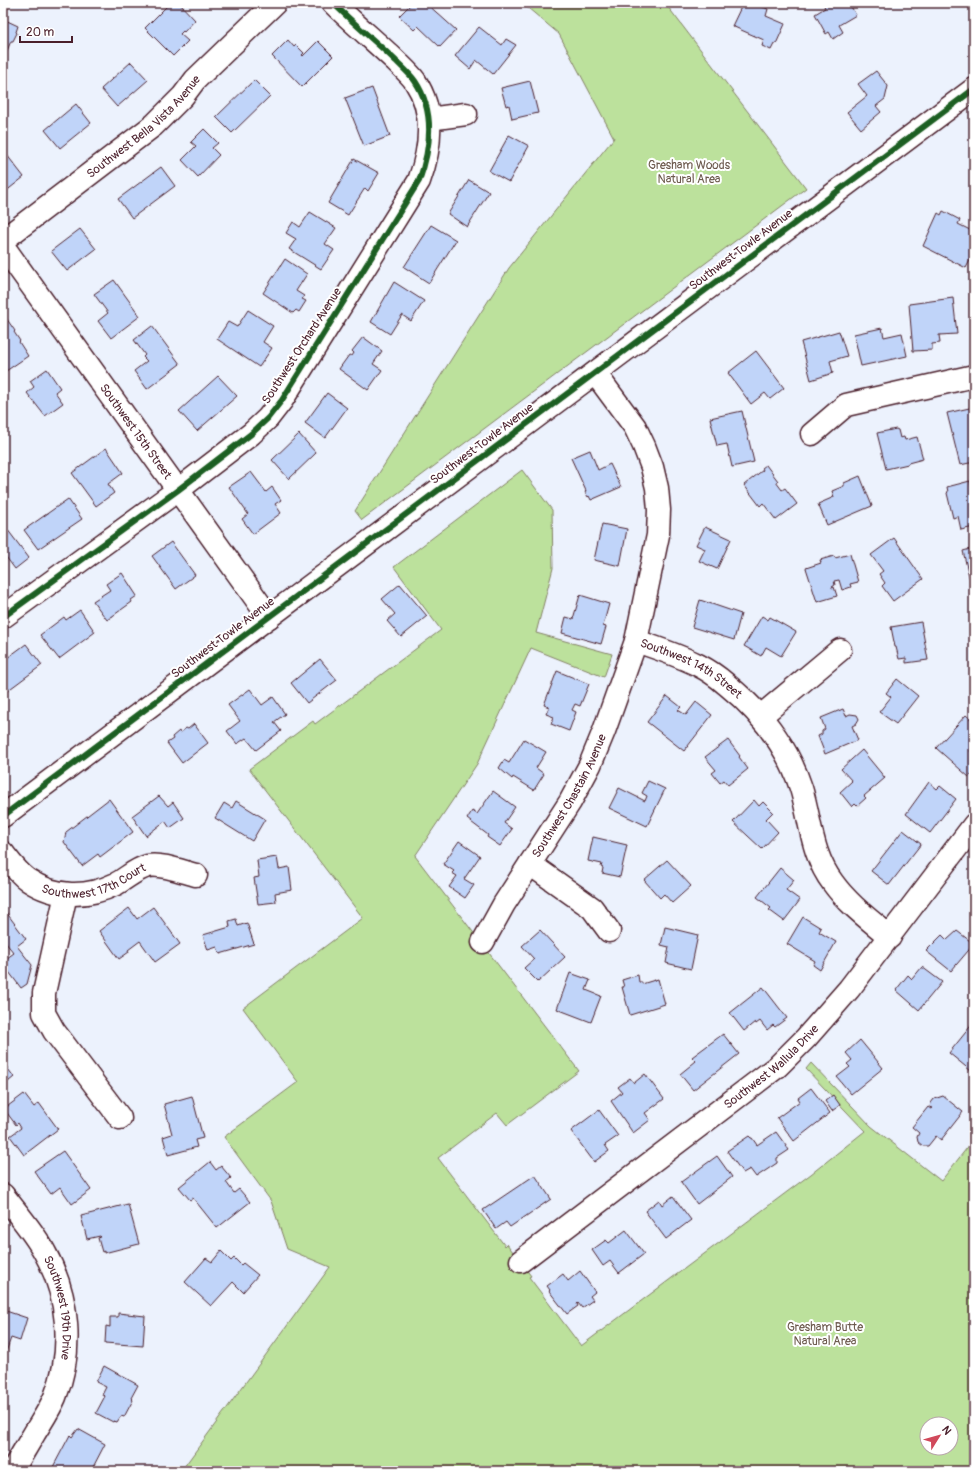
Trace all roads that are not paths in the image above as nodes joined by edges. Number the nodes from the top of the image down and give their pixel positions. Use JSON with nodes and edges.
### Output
{"nodes":[{"id":1,"x":275,"y":3,"type":"edge"},
{"id":2,"x":333,"y":3,"type":"edge"},
{"id":3,"x":974,"y":89,"type":"edge"},
{"id":4,"x":466,"y":114,"type":"dead end"},
{"id":5,"x":429,"y":119,"type":"junction"},
{"id":6,"x":3,"y":240,"type":"edge"},
{"id":7,"x":3,"y":246,"type":"edge"},
{"id":8,"x":595,"y":373,"type":"junction"},
{"id":9,"x":974,"y":376,"type":"edge"},
{"id":10,"x":812,"y":434,"type":"dead end"},
{"id":11,"x":178,"y":490,"type":"junction"},
{"id":12,"x":3,"y":617,"type":"edge"},
{"id":13,"x":269,"y":617,"type":"junction"},
{"id":14,"x":636,"y":641,"type":"junction"},
{"id":15,"x":840,"y":650,"type":"dead end"},
{"id":16,"x":761,"y":716,"type":"junction"},
{"id":17,"x":3,"y":816,"type":"edge"},
{"id":18,"x":974,"y":825,"type":"edge"},
{"id":19,"x":3,"y":853,"type":"edge"},
{"id":20,"x":530,"y":864,"type":"junction"},
{"id":21,"x":196,"y":875,"type":"dead end"},
{"id":22,"x":66,"y":894,"type":"junction"},
{"id":23,"x":609,"y":931,"type":"dead end"},
{"id":24,"x":890,"y":937,"type":"junction"},
{"id":25,"x":483,"y":942,"type":"dead end"},
{"id":26,"x":120,"y":1118,"type":"dead end"},
{"id":27,"x":3,"y":1195,"type":"edge"},
{"id":28,"x":521,"y":1261,"type":"dead end"},
{"id":29,"x":12,"y":1471,"type":"edge"}],
"edges":[{"from":1,"to":6,"type":"street","name":"Southwest Bella Vista Avenue"},
{"from":2,"to":5,"type":"street","name":"Southwest Orchard Avenue"},
{"from":3,"to":8,"type":"street","name":"Southwest Towle Avenue"},
{"from":4,"to":5,"type":"street"},
{"from":5,"to":11,"type":"street","name":"Southwest Orchard Avenue"},
{"from":7,"to":11,"type":"street","name":"Southwest 15th Street"},
{"from":8,"to":13,"type":"street","name":"Southwest Towle Avenue"},
{"from":8,"to":14,"type":"street","name":"Southwest 14th Street"},
{"from":9,"to":10,"type":"street"},
{"from":11,"to":12,"type":"street","name":"Southwest Orchard Avenue"},
{"from":11,"to":13,"type":"street","name":"Southwest 15th Street"},
{"from":13,"to":17,"type":"street","name":"Southwest Towle Avenue"},
{"from":14,"to":16,"type":"street","name":"Southwest 14th Street"},
{"from":14,"to":20,"type":"street","name":"Southwest Chastain Avenue"},
{"from":15,"to":16,"type":"street"},
{"from":16,"to":24,"type":"street","name":"Southwest 14th Street"},
{"from":18,"to":24,"type":"street","name":"Southwest Wallula Drive"},
{"from":19,"to":22,"type":"street","name":"Southwest 17th Court"},
{"from":20,"to":23,"type":"street"},
{"from":20,"to":25,"type":"street","name":"Southwest Chastain Avenue"},
{"from":21,"to":22,"type":"street","name":"Southwest 17th Court"},
{"from":22,"to":26,"type":"street"},
{"from":24,"to":28,"type":"street","name":"Southwest Wallula Drive"},
{"from":27,"to":29,"type":"street","name":"Southwest 19th Drive"}]}
